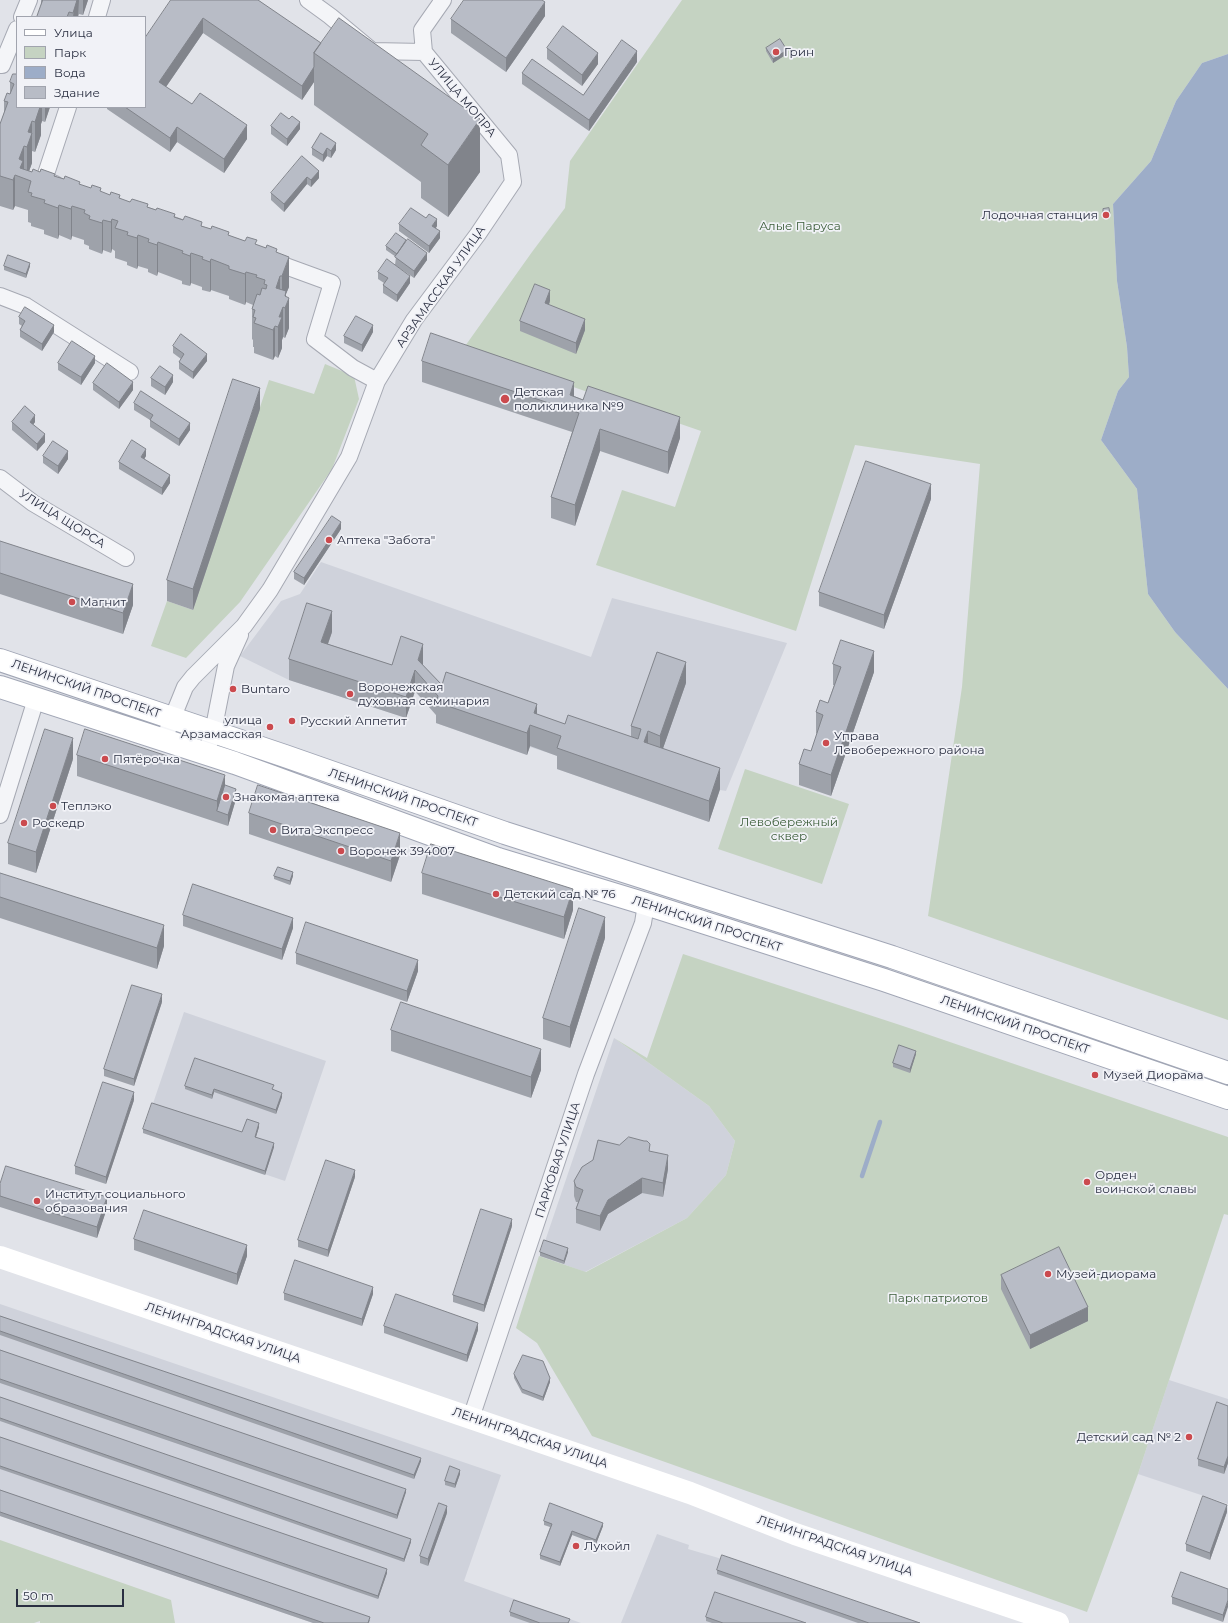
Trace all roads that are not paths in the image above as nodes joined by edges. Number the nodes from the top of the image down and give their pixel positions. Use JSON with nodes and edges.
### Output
{"nodes":[{"id":1,"x":29,"y":0,"type":"edge"},
{"id":2,"x":102,"y":0,"type":"edge"},
{"id":3,"x":308,"y":0,"type":"edge"},
{"id":4,"x":443,"y":0,"type":"edge"},
{"id":5,"x":22,"y":16,"type":"edge"},
{"id":6,"x":97,"y":16,"type":"edge"},
{"id":7,"x":16,"y":31,"type":"edge"},
{"id":8,"x":424,"y":52,"type":"junction"},
{"id":9,"x":0,"y":65,"type":"edge"},
{"id":10,"x":68,"y":108,"type":"edge"},
{"id":11,"x":509,"y":155,"type":"joint"},
{"id":12,"x":67,"y":188,"type":"edge"},
{"id":13,"x":253,"y":254,"type":"edge"},
{"id":14,"x":0,"y":296,"type":"edge"},
{"id":15,"x":130,"y":372,"type":"dead end"},
{"id":16,"x":377,"y":381,"type":"junction"},
{"id":17,"x":0,"y":478,"type":"edge"},
{"id":18,"x":126,"y":558,"type":"dead end"},
{"id":19,"x":244,"y":626,"type":"junction"},
{"id":20,"x":0,"y":660,"type":"edge"},
{"id":21,"x":0,"y":687,"type":"edge"},
{"id":22,"x":36,"y":699,"type":"junction"},
{"id":23,"x":171,"y":718,"type":"junction"},
{"id":24,"x":213,"y":732,"type":"junction"},
{"id":25,"x":164,"y":740,"type":"junction"},
{"id":26,"x":206,"y":753,"type":"junction"},
{"id":27,"x":0,"y":815,"type":"edge"},
{"id":28,"x":646,"y":904,"type":"junction"},
{"id":29,"x":827,"y":936,"type":"junction"},
{"id":30,"x":818,"y":960,"type":"junction"},
{"id":31,"x":1228,"y":1073,"type":"edge"},
{"id":32,"x":1228,"y":1098,"type":"edge"},
{"id":33,"x":0,"y":1257,"type":"edge"},
{"id":34,"x":471,"y":1418,"type":"junction"},
{"id":35,"x":1058,"y":1623,"type":"edge"}],
"edges":[{"from":1,"to":5,"type":"street"},
{"from":2,"to":6,"type":"street"},
{"from":3,"to":8,"type":"street","name":"УЛИЦА МОПРА"},
{"from":4,"to":8,"type":"street"},
{"from":7,"to":9,"type":"street"},
{"from":8,"to":11,"type":"street","name":"УЛИЦА МОПРА"},
{"from":10,"to":12,"type":"street"},
{"from":11,"to":16,"type":"street","name":"АРЗАМАССКАЯ УЛИЦА"},
{"from":13,"to":16,"type":"street"},
{"from":14,"to":15,"type":"street"},
{"from":16,"to":19,"type":"street","name":"АРЗАМАССКАЯ УЛИЦА"},
{"from":17,"to":18,"type":"street","name":"УЛИЦА ЩОРСА"},
{"from":19,"to":23,"type":"street","name":"АРЗАМАССКАЯ УЛИЦА"},
{"from":19,"to":24,"type":"street","name":"АРЗАМАССКАЯ УЛИЦА"},
{"from":20,"to":23,"type":"main road","name":"ЛЕНИНСКИЙ ПРОСПЕКТ"},
{"from":21,"to":22,"type":"main road","name":"ЛЕНИНСКИЙ ПРОСПЕКТ"},
{"from":22,"to":25,"type":"main road","name":"ЛЕНИНСКИЙ ПРОСПЕКТ"},
{"from":22,"to":27,"type":"street"},
{"from":23,"to":24,"type":"main road","name":"ЛЕНИНСКИЙ ПРОСПЕКТ"},
{"from":23,"to":25,"type":"street","name":"ЛЕНИНСКИЙ ПРОСПЕКТ"},
{"from":24,"to":26,"type":"street","name":"АРЗАМАССКАЯ УЛИЦА"},
{"from":24,"to":29,"type":"main road","name":"ЛЕНИНСКИЙ ПРОСПЕКТ"},
{"from":25,"to":26,"type":"main road","name":"ЛЕНИНСКИЙ ПРОСПЕКТ"},
{"from":26,"to":28,"type":"main road","name":"ЛЕНИНСКИЙ ПРОСПЕКТ"},
{"from":28,"to":30,"type":"main road","name":"ЛЕНИНСКИЙ ПРОСПЕКТ"},
{"from":28,"to":34,"type":"street","name":"ПАРКОВАЯ УЛИЦА"},
{"from":29,"to":30,"type":"main road"},
{"from":29,"to":31,"type":"main road","name":"ЛЕНИНСКИЙ ПРОСПЕКТ"},
{"from":30,"to":32,"type":"main road","name":"ЛЕНИНСКИЙ ПРОСПЕКТ"},
{"from":33,"to":34,"type":"main road","name":"ЛЕНИНГРАДСКАЯ УЛИЦА"},
{"from":34,"to":35,"type":"main road","name":"ЛЕНИНГРАДСКАЯ УЛИЦА"}]}
